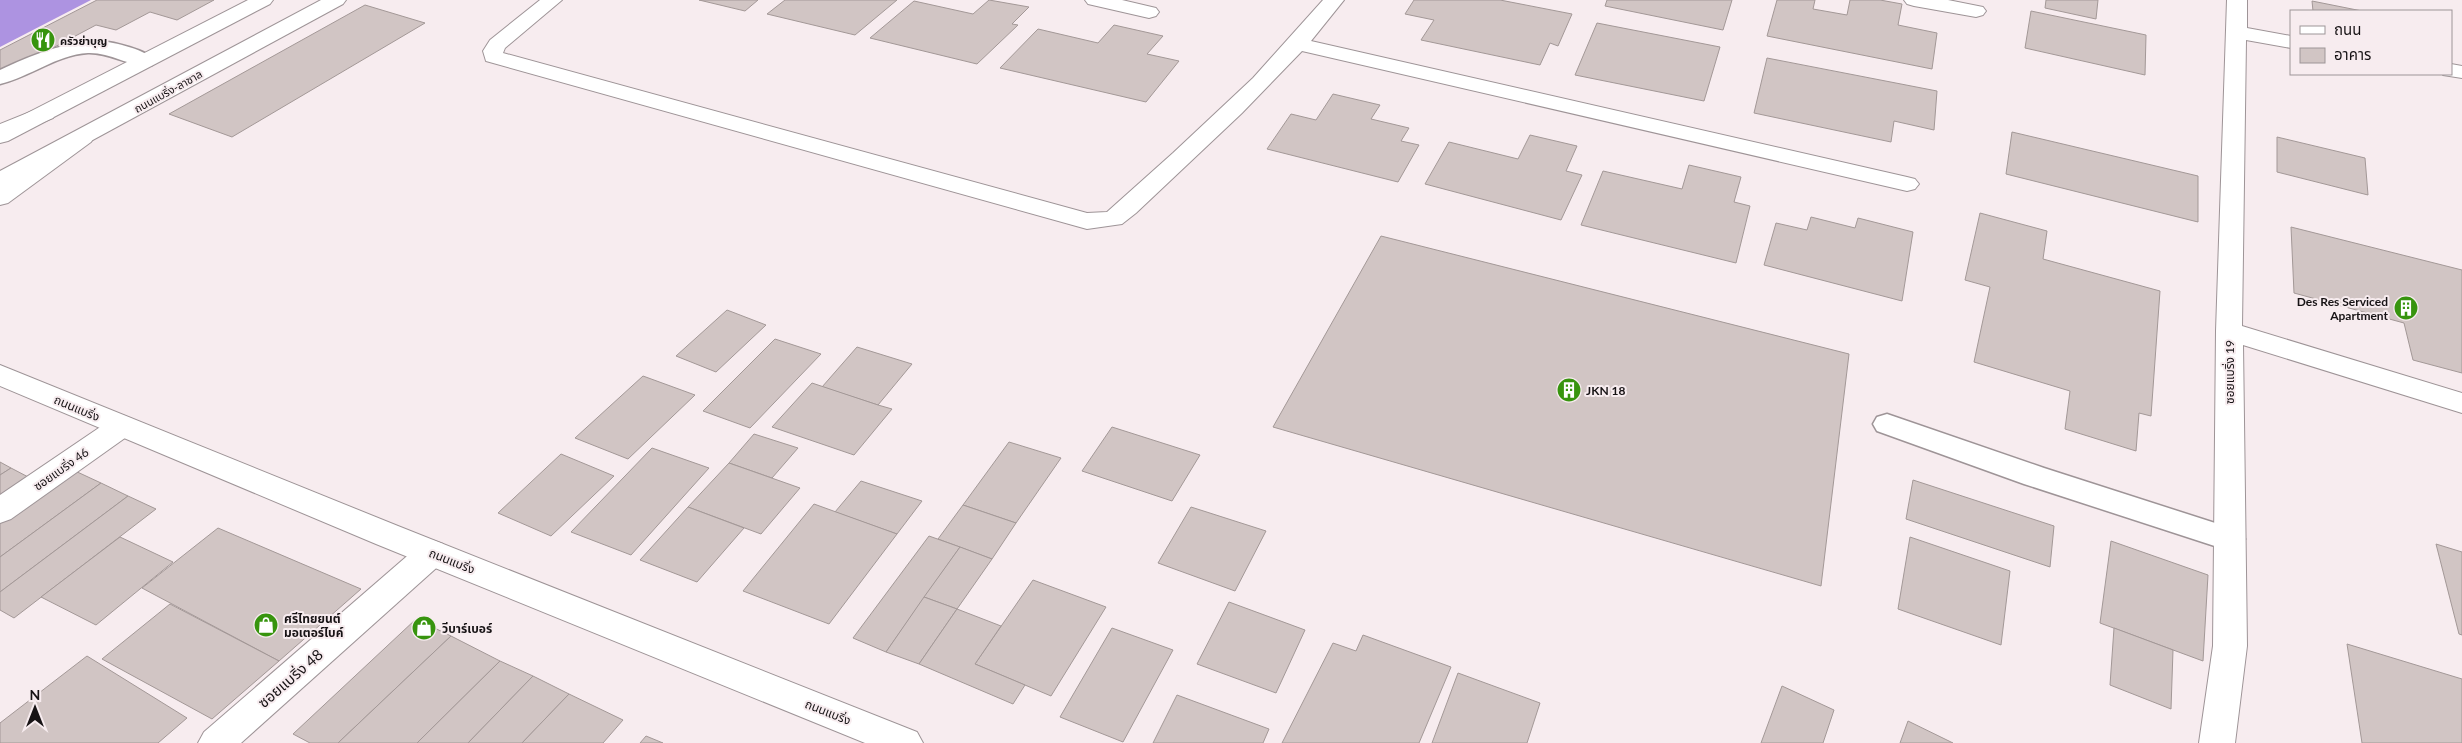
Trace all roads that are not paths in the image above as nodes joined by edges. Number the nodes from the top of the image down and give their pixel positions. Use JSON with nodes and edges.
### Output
{"nodes":[{"id":1,"x":263,"y":0,"type":"edge"},
{"id":2,"x":336,"y":0,"type":"edge"},
{"id":3,"x":552,"y":0,"type":"edge"},
{"id":4,"x":1095,"y":0,"type":"edge"},
{"id":5,"x":1334,"y":0,"type":"edge"},
{"id":6,"x":1914,"y":0,"type":"edge"},
{"id":7,"x":2237,"y":0,"type":"edge"},
{"id":8,"x":1976,"y":11,"type":"dead end"},
{"id":9,"x":1149,"y":12,"type":"dead end"},
{"id":10,"x":2235,"y":32,"type":"junction"},
{"id":11,"x":2290,"y":42,"type":"edge"},
{"id":12,"x":1298,"y":44,"type":"junction"},
{"id":13,"x":145,"y":61,"type":"junction"},
{"id":14,"x":0,"y":78,"type":"edge"},
{"id":15,"x":45,"y":113,"type":"junction"},
{"id":16,"x":0,"y":132,"type":"edge"},
{"id":17,"x":0,"y":136,"type":"edge"},
{"id":18,"x":83,"y":137,"type":"junction"},
{"id":19,"x":0,"y":181,"type":"edge"},
{"id":20,"x":1907,"y":184,"type":"dead end"},
{"id":21,"x":0,"y":198,"type":"edge"},
{"id":22,"x":2229,"y":331,"type":"junction"},
{"id":23,"x":0,"y":375,"type":"edge"},
{"id":24,"x":2462,"y":403,"type":"edge"},
{"id":25,"x":1887,"y":424,"type":"dead end"},
{"id":26,"x":122,"y":426,"type":"junction"},
{"id":27,"x":0,"y":511,"type":"edge"},
{"id":28,"x":2230,"y":539,"type":"junction"},
{"id":29,"x":432,"y":553,"type":"junction"},
{"id":30,"x":216,"y":743,"type":"edge"},
{"id":31,"x":905,"y":743,"type":"edge"},
{"id":32,"x":2217,"y":743,"type":"edge"}],
"edges":[{"from":1,"to":13,"type":"street"},
{"from":2,"to":18,"type":"street","name":"ถนนแบริ่ง-ลาซาล"},
{"from":3,"to":12,"type":"street"},
{"from":4,"to":9,"type":"street"},
{"from":5,"to":12,"type":"street"},
{"from":6,"to":8,"type":"street"},
{"from":7,"to":10,"type":"street","name":"ซอยแบริ่ง 19"},
{"from":10,"to":11,"type":"street"},
{"from":10,"to":22,"type":"street","name":"ซอยแบริ่ง 19"},
{"from":12,"to":20,"type":"street"},
{"from":13,"to":14,"type":"lane"},
{"from":13,"to":15,"type":"street"},
{"from":15,"to":16,"type":"street"},
{"from":15,"to":17,"type":"street"},
{"from":18,"to":19,"type":"street","name":"ถนนแบริ่ง-ลาซาล"},
{"from":18,"to":21,"type":"street"},
{"from":22,"to":24,"type":"street"},
{"from":22,"to":28,"type":"street","name":"ซอยแบริ่ง 19"},
{"from":23,"to":26,"type":"street","name":"ถนนแบริ่ง"},
{"from":25,"to":28,"type":"lane"},
{"from":26,"to":27,"type":"street","name":"ซอยแบริ่ง 46"},
{"from":26,"to":29,"type":"street","name":"ถนนแบริ่ง"},
{"from":28,"to":32,"type":"street","name":"ซอยแบริ่ง 19"},
{"from":29,"to":30,"type":"street","name":"ซอยแบริ่ง 48"},
{"from":29,"to":31,"type":"street","name":"ถนนแบริ่ง"}]}
